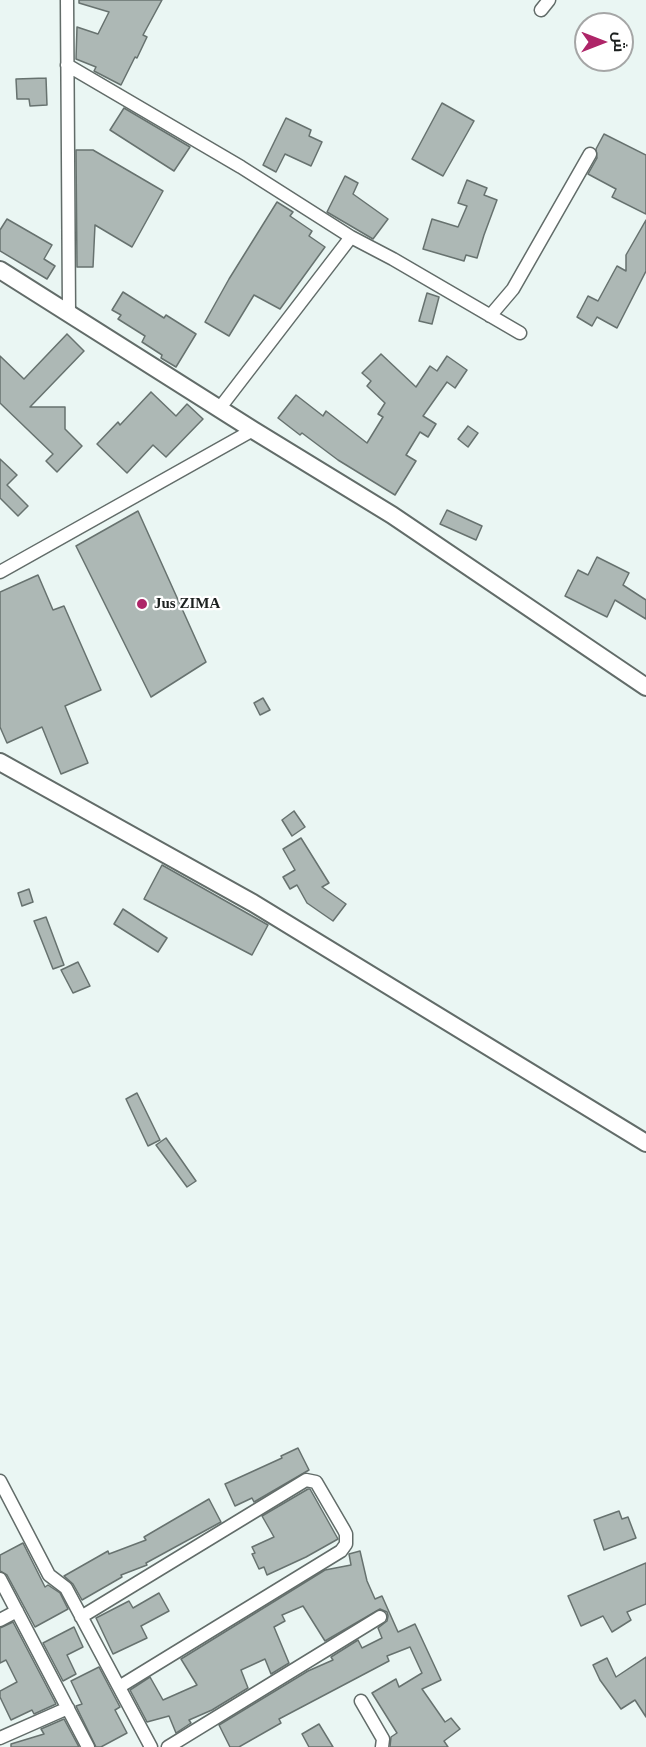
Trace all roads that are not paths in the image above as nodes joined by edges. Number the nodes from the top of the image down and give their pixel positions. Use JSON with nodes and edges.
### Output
{"nodes":[{"id":1,"x":67,"y":0,"type":"edge"},
{"id":2,"x":67,"y":65,"type":"junction"},
{"id":3,"x":590,"y":154,"type":"dead end"},
{"id":4,"x":351,"y":237,"type":"junction"},
{"id":5,"x":0,"y":270,"type":"edge"},
{"id":6,"x":69,"y":312,"type":"junction"},
{"id":7,"x":490,"y":316,"type":"junction"},
{"id":8,"x":520,"y":333,"type":"dead end"},
{"id":9,"x":219,"y":409,"type":"junction"},
{"id":10,"x":253,"y":430,"type":"junction"},
{"id":11,"x":0,"y":572,"type":"edge"},
{"id":12,"x":646,"y":687,"type":"edge"},
{"id":13,"x":0,"y":762,"type":"edge"},
{"id":14,"x":646,"y":1143,"type":"edge"},
{"id":15,"x":0,"y":1481,"type":"edge"},
{"id":16,"x":0,"y":1579,"type":"edge"},
{"id":17,"x":17,"y":1611,"type":"junction"},
{"id":18,"x":81,"y":1617,"type":"junction"},
{"id":19,"x":380,"y":1617,"type":"dead end"},
{"id":20,"x":0,"y":1620,"type":"edge"},
{"id":21,"x":119,"y":1687,"type":"junction"},
{"id":22,"x":361,"y":1701,"type":"dead end"},
{"id":23,"x":68,"y":1708,"type":"junction"},
{"id":24,"x":0,"y":1738,"type":"edge"},
{"id":25,"x":380,"y":1744,"type":"edge"},
{"id":26,"x":88,"y":1747,"type":"edge"},
{"id":27,"x":151,"y":1747,"type":"edge"},
{"id":28,"x":168,"y":1747,"type":"edge"}],
"edges":[{"from":1,"to":2,"type":"street"},
{"from":2,"to":4,"type":"street"},
{"from":2,"to":6,"type":"street"},
{"from":3,"to":7,"type":"street"},
{"from":4,"to":7,"type":"street"},
{"from":4,"to":9,"type":"street"},
{"from":5,"to":6,"type":"main road"},
{"from":6,"to":9,"type":"main road"},
{"from":7,"to":8,"type":"street"},
{"from":9,"to":10,"type":"main road"},
{"from":10,"to":11,"type":"street"},
{"from":10,"to":12,"type":"main road"},
{"from":13,"to":14,"type":"main road"},
{"from":15,"to":18,"type":"street"},
{"from":16,"to":17,"type":"street"},
{"from":17,"to":20,"type":"street"},
{"from":17,"to":23,"type":"street"},
{"from":18,"to":21,"type":"street"},
{"from":18,"to":21,"type":"street"},
{"from":19,"to":28,"type":"street"},
{"from":21,"to":27,"type":"street"},
{"from":22,"to":25,"type":"street"},
{"from":23,"to":24,"type":"street"},
{"from":23,"to":26,"type":"street"}]}
